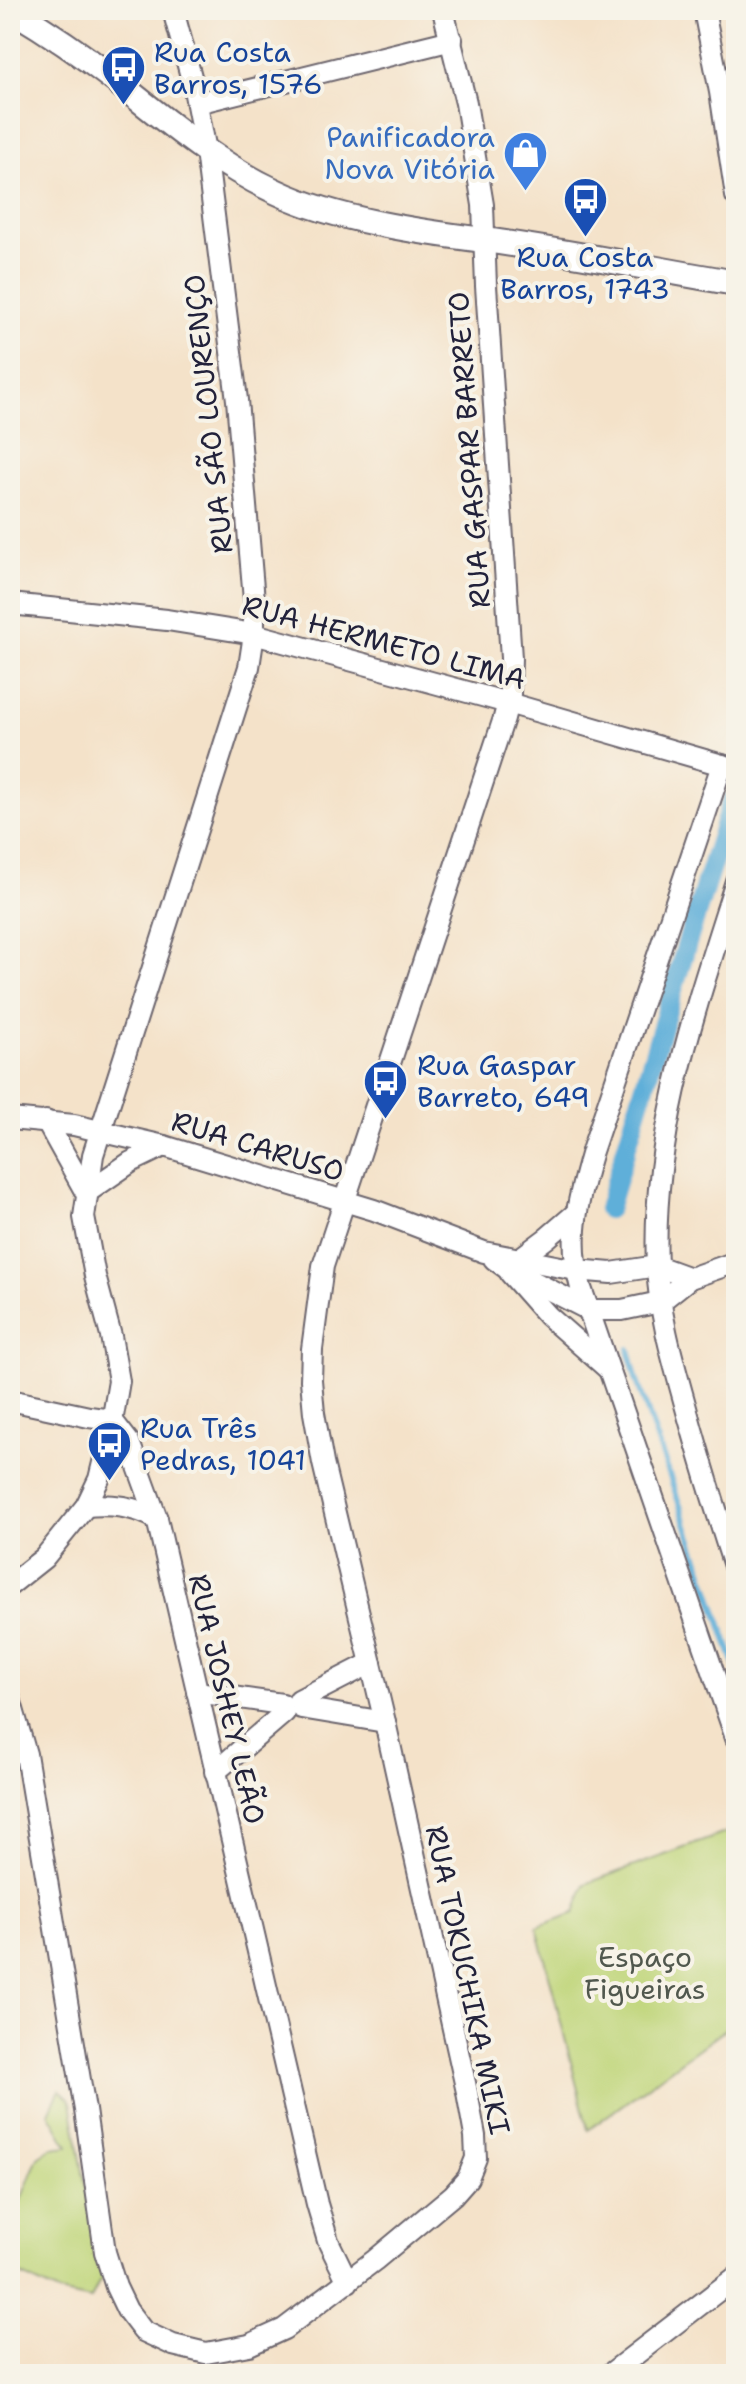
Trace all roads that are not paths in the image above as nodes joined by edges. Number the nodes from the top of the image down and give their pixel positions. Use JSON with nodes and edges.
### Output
{"nodes":[{"id":1,"x":12,"y":10,"type":"edge"},
{"id":2,"x":173,"y":10,"type":"edge"},
{"id":3,"x":443,"y":10,"type":"edge"},
{"id":4,"x":704,"y":10,"type":"edge"},
{"id":5,"x":452,"y":40,"type":"junction"},
{"id":6,"x":197,"y":103,"type":"junction"},
{"id":7,"x":206,"y":151,"type":"junction"},
{"id":8,"x":736,"y":196,"type":"edge"},
{"id":9,"x":484,"y":240,"type":"junction"},
{"id":10,"x":736,"y":283,"type":"edge"},
{"id":11,"x":10,"y":604,"type":"edge"},
{"id":12,"x":254,"y":634,"type":"junction"},
{"id":13,"x":508,"y":703,"type":"junction"},
{"id":14,"x":729,"y":767,"type":"edge"},
{"id":15,"x":736,"y":881,"type":"edge"},
{"id":16,"x":10,"y":1119,"type":"edge"},
{"id":17,"x":46,"y":1121,"type":"junction"},
{"id":18,"x":101,"y":1130,"type":"junction"},
{"id":19,"x":164,"y":1146,"type":"junction"},
{"id":20,"x":86,"y":1193,"type":"junction"},
{"id":21,"x":344,"y":1200,"type":"junction"},
{"id":22,"x":576,"y":1213,"type":"junction"},
{"id":23,"x":736,"y":1262,"type":"edge"},
{"id":24,"x":512,"y":1263,"type":"junction"},
{"id":25,"x":650,"y":1268,"type":"junction"},
{"id":26,"x":586,"y":1271,"type":"junction"},
{"id":27,"x":690,"y":1278,"type":"junction"},
{"id":28,"x":655,"y":1304,"type":"junction"},
{"id":29,"x":595,"y":1311,"type":"junction"},
{"id":30,"x":610,"y":1371,"type":"junction"},
{"id":31,"x":10,"y":1400,"type":"edge"},
{"id":32,"x":112,"y":1420,"type":"junction"},
{"id":33,"x":86,"y":1506,"type":"junction"},
{"id":34,"x":157,"y":1519,"type":"junction"},
{"id":35,"x":736,"y":1572,"type":"edge"},
{"id":36,"x":10,"y":1585,"type":"edge"},
{"id":37,"x":371,"y":1663,"type":"junction"},
{"id":38,"x":197,"y":1692,"type":"junction"},
{"id":39,"x":292,"y":1706,"type":"junction"},
{"id":40,"x":12,"y":1713,"type":"edge"},
{"id":41,"x":385,"y":1722,"type":"junction"},
{"id":42,"x":736,"y":1738,"type":"edge"},
{"id":43,"x":215,"y":1772,"type":"junction"},
{"id":44,"x":736,"y":2277,"type":"edge"},
{"id":45,"x":348,"y":2282,"type":"junction"},
{"id":46,"x":610,"y":2374,"type":"edge"}],
"edges":[{"from":1,"to":7,"type":"main road"},
{"from":2,"to":6,"type":"street","name":"RUA SÃO LOURENÇO"},
{"from":3,"to":5,"type":"street","name":"RUA GASPAR BARRETO"},
{"from":4,"to":8,"type":"street"},
{"from":5,"to":6,"type":"street"},
{"from":5,"to":9,"type":"street","name":"RUA GASPAR BARRETO"},
{"from":6,"to":7,"type":"street","name":"RUA SÃO LOURENÇO"},
{"from":7,"to":9,"type":"main road"},
{"from":7,"to":12,"type":"street","name":"RUA SÃO LOURENÇO"},
{"from":9,"to":10,"type":"main road"},
{"from":9,"to":13,"type":"street","name":"RUA GASPAR BARRETO"},
{"from":11,"to":12,"type":"street","name":"RUA HERMETO LIMA"},
{"from":12,"to":13,"type":"street","name":"RUA HERMETO LIMA"},
{"from":12,"to":18,"type":"street","name":"RUA SÃO LOURENÇO"},
{"from":13,"to":14,"type":"street","name":"RUA HERMETO LIMA"},
{"from":13,"to":21,"type":"street","name":"RUA GASPAR BARRETO"},
{"from":14,"to":22,"type":"street"},
{"from":15,"to":25,"type":"street"},
{"from":16,"to":17,"type":"street","name":"RUA CARUSO"},
{"from":17,"to":18,"type":"street","name":"RUA CARUSO"},
{"from":17,"to":20,"type":"street"},
{"from":18,"to":19,"type":"street","name":"RUA CARUSO"},
{"from":18,"to":20,"type":"street"},
{"from":19,"to":20,"type":"street"},
{"from":19,"to":21,"type":"street","name":"RUA CARUSO"},
{"from":20,"to":32,"type":"street"},
{"from":21,"to":24,"type":"street","name":"RUA CARUSO"},
{"from":21,"to":37,"type":"street","name":"RUA TOKUCHIKA MIKI"},
{"from":22,"to":24,"type":"street"},
{"from":22,"to":26,"type":"street"},
{"from":23,"to":27,"type":"street"},
{"from":24,"to":26,"type":"street","name":"RUA CARUSO"},
{"from":24,"to":29,"type":"street","name":"RUA CARUSO"},
{"from":24,"to":30,"type":"street"},
{"from":25,"to":26,"type":"street","name":"RUA CARUSO"},
{"from":25,"to":27,"type":"street"},
{"from":25,"to":28,"type":"street"},
{"from":26,"to":29,"type":"street"},
{"from":27,"to":28,"type":"street"},
{"from":28,"to":29,"type":"street"},
{"from":28,"to":35,"type":"street"},
{"from":29,"to":30,"type":"street"},
{"from":30,"to":42,"type":"street"},
{"from":31,"to":32,"type":"street"},
{"from":32,"to":33,"type":"street"},
{"from":32,"to":34,"type":"street","name":"RUA JOSHEY LEÃO"},
{"from":33,"to":34,"type":"street"},
{"from":33,"to":36,"type":"street"},
{"from":34,"to":38,"type":"street","name":"RUA JOSHEY LEÃO"},
{"from":37,"to":39,"type":"street"},
{"from":37,"to":41,"type":"street","name":"RUA TOKUCHIKA MIKI"},
{"from":38,"to":39,"type":"street"},
{"from":38,"to":43,"type":"street","name":"RUA JOSHEY LEÃO"},
{"from":39,"to":41,"type":"street"},
{"from":39,"to":43,"type":"street"},
{"from":40,"to":45,"type":"street","name":"RUA TOKUCHIKA MIKI"},
{"from":41,"to":45,"type":"street","name":"RUA TOKUCHIKA MIKI"},
{"from":43,"to":45,"type":"street","name":"RUA JOSHEY LEÃO"},
{"from":44,"to":46,"type":"street"}]}
